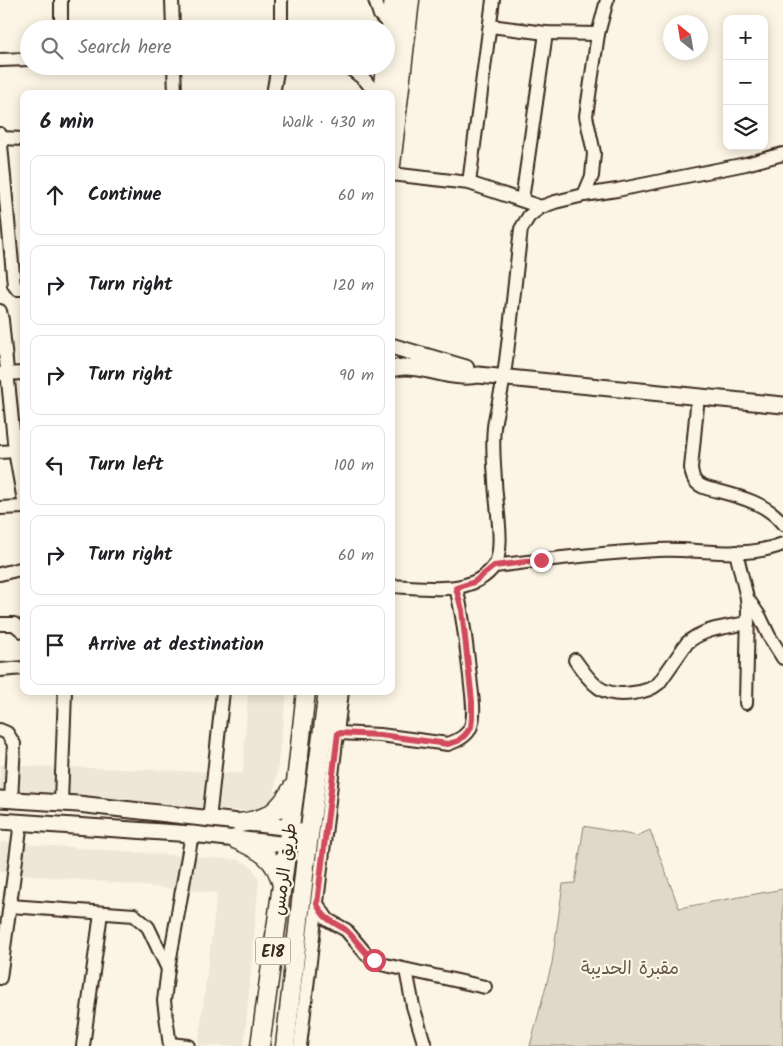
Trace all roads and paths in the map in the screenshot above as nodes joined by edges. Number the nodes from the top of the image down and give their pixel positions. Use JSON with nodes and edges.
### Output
{"nodes":[{"id":1,"x":61,"y":0,"type":"edge"},
{"id":2,"x":172,"y":0,"type":"edge"},
{"id":3,"x":281,"y":0,"type":"edge"},
{"id":4,"x":375,"y":0,"type":"edge"},
{"id":5,"x":394,"y":0,"type":"edge"},
{"id":6,"x":410,"y":0,"type":"edge"},
{"id":7,"x":493,"y":0,"type":"edge"},
{"id":8,"x":607,"y":0,"type":"edge"},
{"id":9,"x":61,"y":20,"type":"edge"},
{"id":10,"x":173,"y":20,"type":"edge"},
{"id":11,"x":281,"y":20,"type":"edge"},
{"id":12,"x":383,"y":20,"type":"edge"},
{"id":13,"x":391,"y":20,"type":"edge"},
{"id":14,"x":490,"y":26,"type":"junction"},
{"id":15,"x":546,"y":33,"type":"junction"},
{"id":16,"x":598,"y":34,"type":"junction"},
{"id":17,"x":20,"y":59,"type":"edge"},
{"id":18,"x":0,"y":60,"type":"edge"},
{"id":19,"x":174,"y":75,"type":"edge"},
{"id":20,"x":276,"y":75,"type":"edge"},
{"id":21,"x":359,"y":75,"type":"edge"},
{"id":22,"x":384,"y":75,"type":"edge"},
{"id":23,"x":175,"y":90,"type":"edge"},
{"id":24,"x":274,"y":90,"type":"edge"},
{"id":25,"x":373,"y":90,"type":"edge"},
{"id":26,"x":382,"y":90,"type":"edge"},
{"id":27,"x":395,"y":130,"type":"edge"},
{"id":28,"x":0,"y":134,"type":"edge"},
{"id":29,"x":0,"y":138,"type":"edge"},
{"id":30,"x":20,"y":139,"type":"edge"},
{"id":31,"x":783,"y":154,"type":"edge"},
{"id":32,"x":395,"y":174,"type":"edge"},
{"id":33,"x":469,"y":183,"type":"junction"},
{"id":34,"x":584,"y":195,"type":"junction"},
{"id":35,"x":522,"y":200,"type":"junction"},
{"id":36,"x":541,"y":207,"type":"junction"},
{"id":37,"x":5,"y":238,"type":"edge"},
{"id":38,"x":20,"y":289,"type":"edge"},
{"id":39,"x":0,"y":311,"type":"edge"},
{"id":40,"x":395,"y":347,"type":"edge"},
{"id":41,"x":395,"y":368,"type":"edge"},
{"id":42,"x":20,"y":373,"type":"edge"},
{"id":43,"x":4,"y":374,"type":"edge"},
{"id":44,"x":478,"y":374,"type":"junction"},
{"id":45,"x":504,"y":377,"type":"junction"},
{"id":46,"x":698,"y":396,"type":"junction"},
{"id":47,"x":780,"y":402,"type":"edge"},
{"id":48,"x":0,"y":452,"type":"edge"},
{"id":49,"x":19,"y":459,"type":"edge"},
{"id":50,"x":20,"y":507,"type":"edge"},
{"id":51,"x":0,"y":508,"type":"edge"},
{"id":52,"x":783,"y":524,"type":"edge"},
{"id":53,"x":783,"y":544,"type":"edge"},
{"id":54,"x":736,"y":552,"type":"junction"},
{"id":55,"x":494,"y":566,"type":"junction"},
{"id":56,"x":20,"y":569,"type":"edge"},
{"id":57,"x":0,"y":574,"type":"edge"},
{"id":58,"x":395,"y":586,"type":"edge"},
{"id":59,"x":456,"y":588,"type":"junction"},
{"id":60,"x":747,"y":598,"type":"junction"},
{"id":61,"x":748,"y":623,"type":"junction"},
{"id":62,"x":0,"y":624,"type":"edge"},
{"id":63,"x":20,"y":629,"type":"edge"},
{"id":64,"x":783,"y":658,"type":"edge"},
{"id":65,"x":575,"y":660,"type":"dead end"},
{"id":66,"x":20,"y":668,"type":"edge"},
{"id":67,"x":0,"y":670,"type":"edge"},
{"id":68,"x":65,"y":695,"type":"edge"},
{"id":69,"x":223,"y":695,"type":"edge"},
{"id":70,"x":306,"y":695,"type":"edge"},
{"id":71,"x":327,"y":695,"type":"edge"},
{"id":72,"x":342,"y":695,"type":"edge"},
{"id":73,"x":746,"y":703,"type":"dead end"},
{"id":74,"x":0,"y":730,"type":"edge"},
{"id":75,"x":338,"y":733,"type":"junction"},
{"id":76,"x":296,"y":782,"type":"junction"},
{"id":77,"x":6,"y":799,"type":"edge"},
{"id":78,"x":61,"y":802,"type":"junction"},
{"id":79,"x":78,"y":804,"type":"junction"},
{"id":80,"x":209,"y":820,"type":"junction"},
{"id":81,"x":0,"y":821,"type":"edge"},
{"id":82,"x":20,"y":822,"type":"junction"},
{"id":83,"x":237,"y":831,"type":"junction"},
{"id":84,"x":192,"y":834,"type":"junction"},
{"id":85,"x":300,"y":835,"type":"junction"},
{"id":86,"x":0,"y":875,"type":"edge"},
{"id":87,"x":14,"y":876,"type":"junction"},
{"id":88,"x":282,"y":885,"type":"junction"},
{"id":89,"x":317,"y":904,"type":"junction"},
{"id":90,"x":10,"y":906,"type":"junction"},
{"id":91,"x":101,"y":913,"type":"junction"},
{"id":92,"x":334,"y":924,"type":"junction"},
{"id":93,"x":314,"y":935,"type":"junction"},
{"id":94,"x":168,"y":969,"type":"junction"},
{"id":95,"x":406,"y":970,"type":"junction"},
{"id":96,"x":0,"y":978,"type":"edge"},
{"id":97,"x":485,"y":987,"type":"dead end"},
{"id":98,"x":170,"y":1045,"type":"edge"},
{"id":99,"x":83,"y":1046,"type":"edge"},
{"id":100,"x":188,"y":1046,"type":"edge"},
{"id":101,"x":260,"y":1046,"type":"edge"},
{"id":102,"x":285,"y":1046,"type":"edge"},
{"id":103,"x":300,"y":1046,"type":"edge"},
{"id":104,"x":425,"y":1046,"type":"edge"}],
"edges":[{"from":1,"to":9,"type":"street"},
{"from":2,"to":10,"type":"street"},
{"from":3,"to":11,"type":"street"},
{"from":4,"to":12,"type":"street"},
{"from":5,"to":13,"type":"highway"},
{"from":6,"to":27,"type":"highway"},
{"from":7,"to":14,"type":"street"},
{"from":8,"to":16,"type":"street"},
{"from":14,"to":15,"type":"street"},
{"from":14,"to":33,"type":"street"},
{"from":15,"to":16,"type":"street"},
{"from":15,"to":35,"type":"street"},
{"from":16,"to":34,"type":"street"},
{"from":17,"to":18,"type":"street"},
{"from":19,"to":23,"type":"street"},
{"from":20,"to":24,"type":"street"},
{"from":21,"to":25,"type":"street"},
{"from":22,"to":26,"type":"highway"},
{"from":28,"to":29,"type":"street"},
{"from":29,"to":30,"type":"street"},
{"from":29,"to":37,"type":"street"},
{"from":31,"to":34,"type":"street"},
{"from":32,"to":33,"type":"street"},
{"from":33,"to":35,"type":"street"},
{"from":34,"to":36,"type":"street"},
{"from":35,"to":36,"type":"street"},
{"from":36,"to":45,"type":"street"},
{"from":37,"to":38,"type":"street"},
{"from":39,"to":43,"type":"street"},
{"from":40,"to":44,"type":"main road"},
{"from":41,"to":44,"type":"main road"},
{"from":42,"to":43,"type":"street"},
{"from":43,"to":49,"type":"street"},
{"from":44,"to":45,"type":"main road"},
{"from":45,"to":46,"type":"main road"},
{"from":45,"to":55,"type":"street"},
{"from":46,"to":47,"type":"main road"},
{"from":46,"to":52,"type":"street"},
{"from":48,"to":49,"type":"street"},
{"from":50,"to":51,"type":"street"},
{"from":53,"to":54,"type":"street"},
{"from":54,"to":55,"type":"street"},
{"from":54,"to":60,"type":"street"},
{"from":55,"to":59,"type":"street"},
{"from":56,"to":57,"type":"street"},
{"from":58,"to":59,"type":"street"},
{"from":59,"to":75,"type":"street"},
{"from":60,"to":61,"type":"street"},
{"from":60,"to":64,"type":"street"},
{"from":61,"to":65,"type":"street"},
{"from":61,"to":73,"type":"street"},
{"from":62,"to":63,"type":"street"},
{"from":66,"to":67,"type":"street"},
{"from":68,"to":78,"type":"street"},
{"from":69,"to":80,"type":"street"},
{"from":70,"to":76,"type":"highway","name":"طريق الرمس","number":"E18"},
{"from":71,"to":85,"type":"highway","name":"طريق الرمس","number":"E18"},
{"from":72,"to":75,"type":"street"},
{"from":74,"to":77,"type":"street"},
{"from":75,"to":89,"type":"street"},
{"from":76,"to":83,"type":"highway"},
{"from":76,"to":85,"type":"highway","name":"طريق الرمس","number":"E18"},
{"from":77,"to":78,"type":"main road"},
{"from":78,"to":79,"type":"main road"},
{"from":79,"to":80,"type":"main road"},
{"from":79,"to":82,"type":"main road"},
{"from":80,"to":83,"type":"main road"},
{"from":81,"to":82,"type":"main road"},
{"from":82,"to":84,"type":"main road"},
{"from":82,"to":87,"type":"street"},
{"from":83,"to":84,"type":"main road"},
{"from":83,"to":85,"type":"main road"},
{"from":83,"to":88,"type":"highway"},
{"from":84,"to":94,"type":"street"},
{"from":85,"to":88,"type":"highway","name":"طريق الرمس","number":"E18"},
{"from":85,"to":102,"type":"highway","name":"طريق الرمس","number":"E18"},
{"from":86,"to":87,"type":"street"},
{"from":87,"to":90,"type":"street"},
{"from":88,"to":101,"type":"highway","name":"طريق الرمس","number":"E18"},
{"from":89,"to":92,"type":"street"},
{"from":89,"to":93,"type":"street"},
{"from":90,"to":91,"type":"street"},
{"from":90,"to":96,"type":"street"},
{"from":91,"to":94,"type":"street"},
{"from":91,"to":99,"type":"street"},
{"from":92,"to":93,"type":"street"},
{"from":92,"to":95,"type":"street"},
{"from":93,"to":103,"type":"street"},
{"from":94,"to":98,"type":"street"},
{"from":95,"to":97,"type":"street"},
{"from":95,"to":104,"type":"street"},
{"from":98,"to":100,"type":"street"}]}
